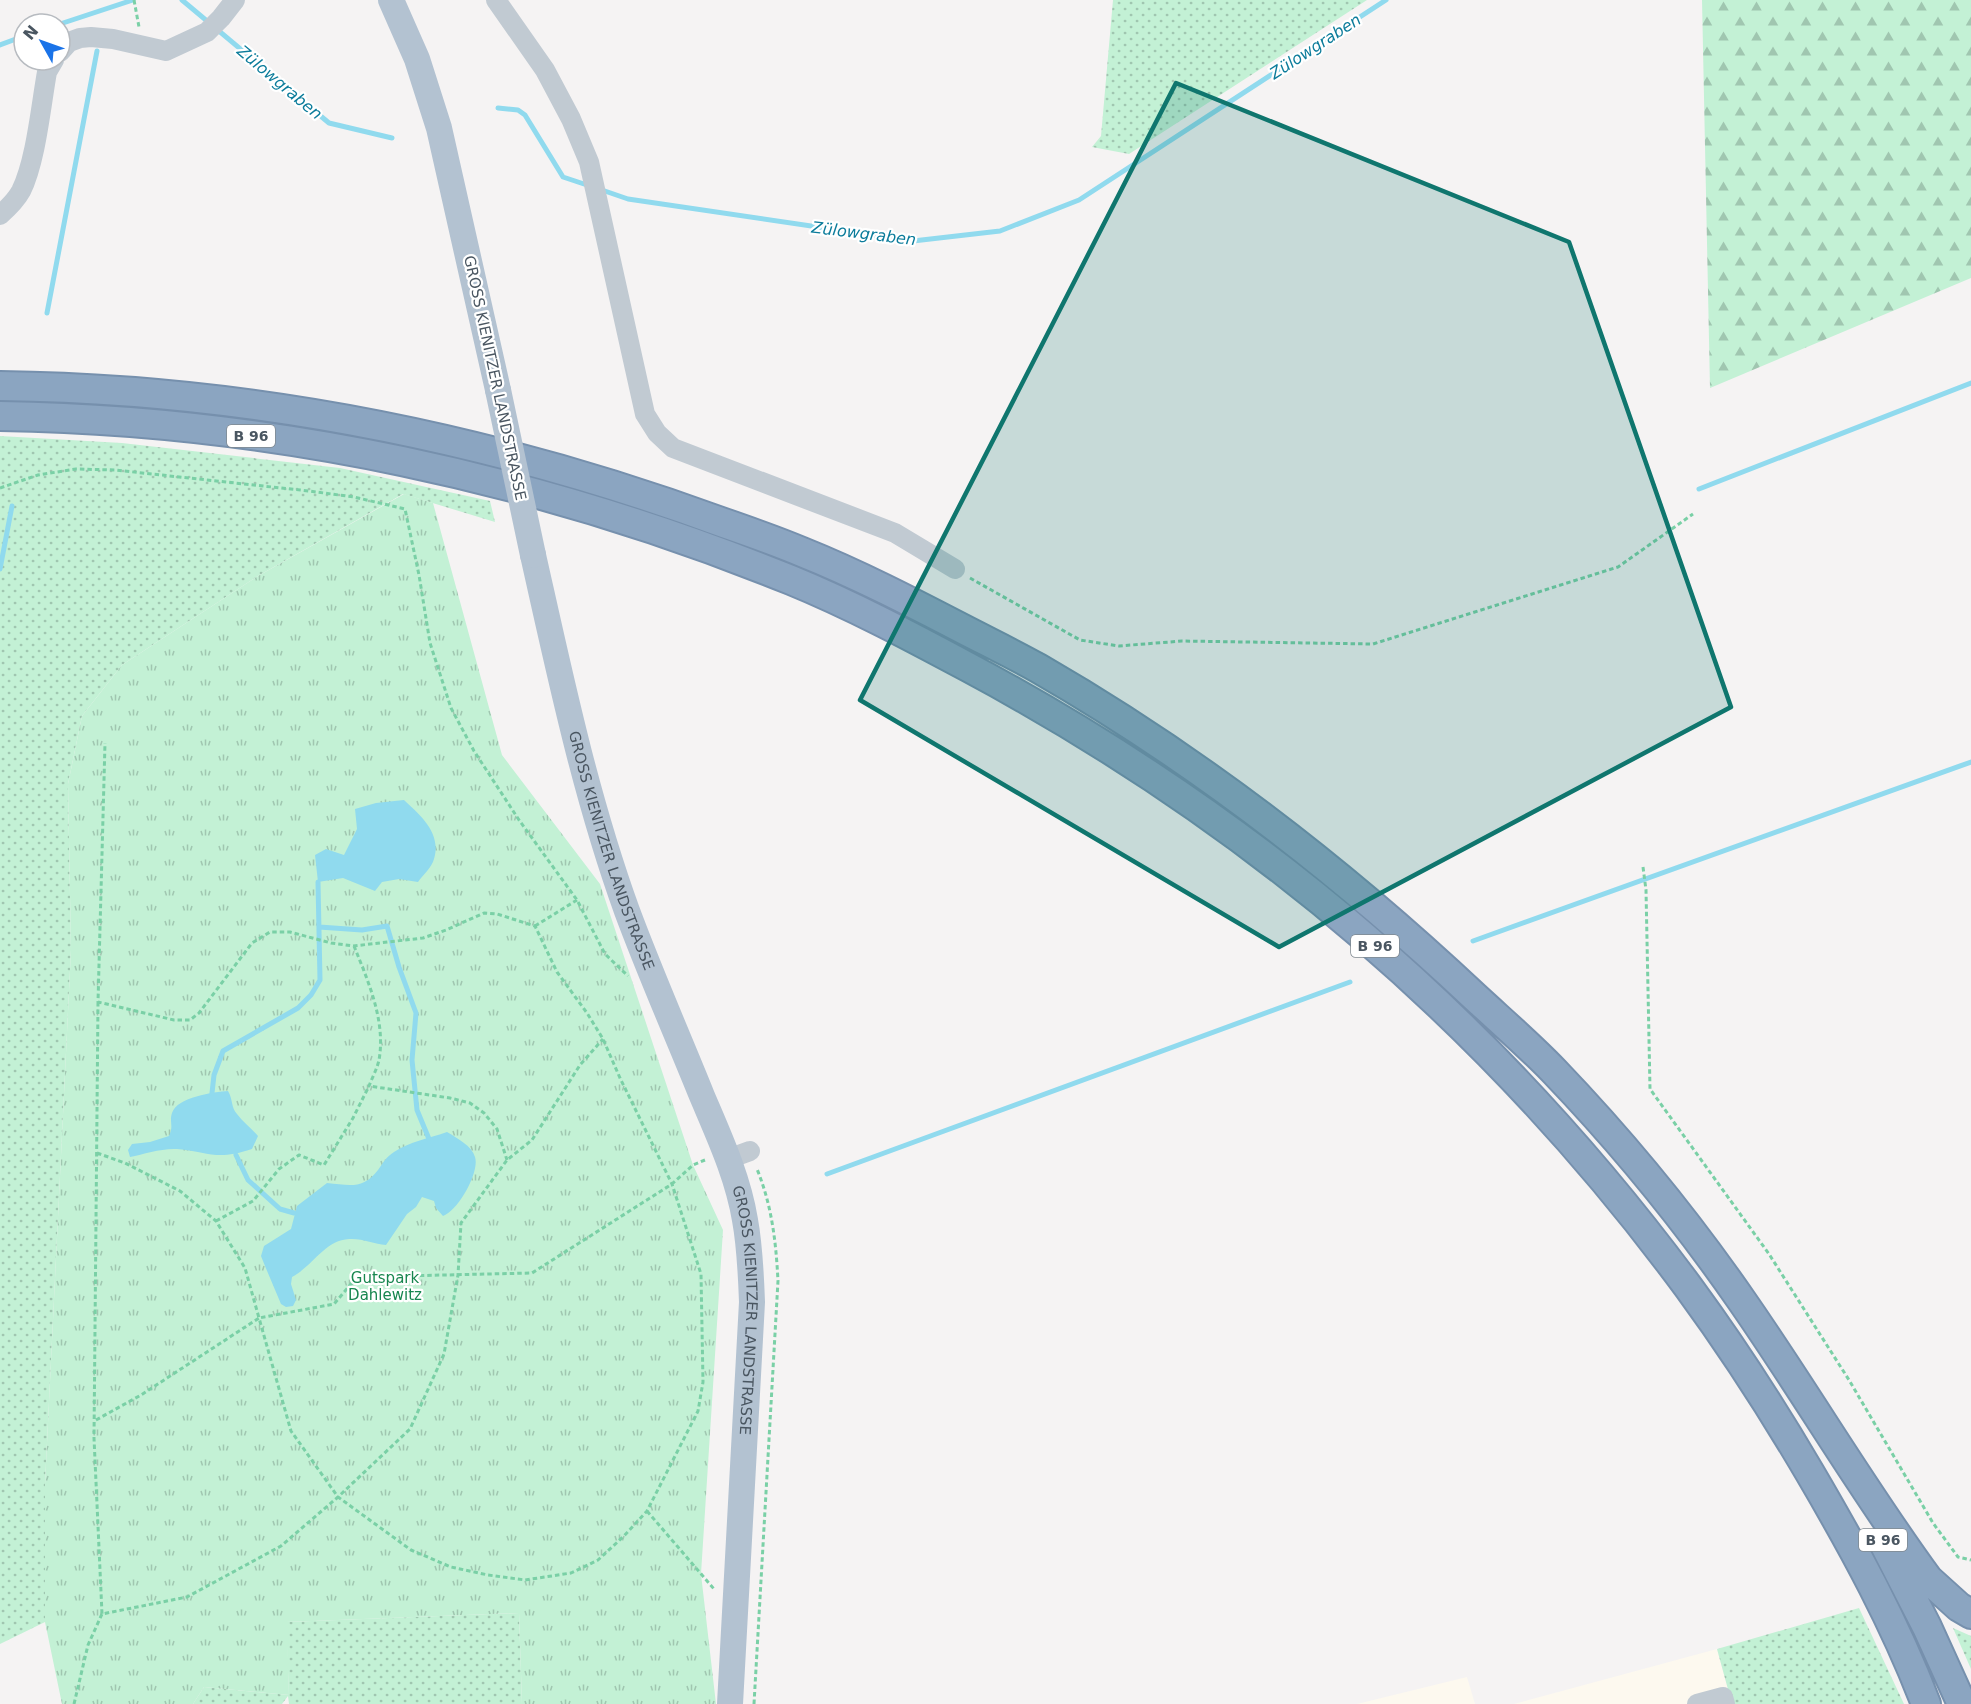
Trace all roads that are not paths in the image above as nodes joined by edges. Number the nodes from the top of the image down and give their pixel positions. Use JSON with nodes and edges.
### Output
{"nodes":[{"id":1,"x":235,"y":0,"type":"edge"},
{"id":2,"x":391,"y":0,"type":"edge"},
{"id":3,"x":496,"y":0,"type":"edge"},
{"id":4,"x":72,"y":41,"type":"edge"},
{"id":5,"x":47,"y":72,"type":"edge"},
{"id":6,"x":0,"y":215,"type":"edge"},
{"id":7,"x":0,"y":386,"type":"edge"},
{"id":8,"x":0,"y":417,"type":"edge"},
{"id":9,"x":955,"y":569,"type":"road end"},
{"id":10,"x":1796,"y":1381,"type":"junction"},
{"id":11,"x":1971,"y":1614,"type":"edge"},
{"id":12,"x":730,"y":1704,"type":"edge"},
{"id":13,"x":1696,"y":1704,"type":"edge"},
{"id":14,"x":1725,"y":1704,"type":"edge"},
{"id":15,"x":1926,"y":1704,"type":"edge"},
{"id":16,"x":1962,"y":1704,"type":"edge"}],
"edges":[{"from":1,"to":4,"type":"lane"},
{"from":2,"to":12,"type":"main road","name":"GROSS KIENITZER LANDSTRASSE","bridge":true},
{"from":3,"to":9,"type":"lane"},
{"from":5,"to":6,"type":"lane"},
{"from":7,"to":10,"type":"highway","number":"B 96"},
{"from":8,"to":15,"type":"highway","number":"B 96"},
{"from":10,"to":11,"type":"highway"},
{"from":10,"to":16,"type":"highway","number":"B 96"},
{"from":13,"to":14,"type":"lane"}]}
